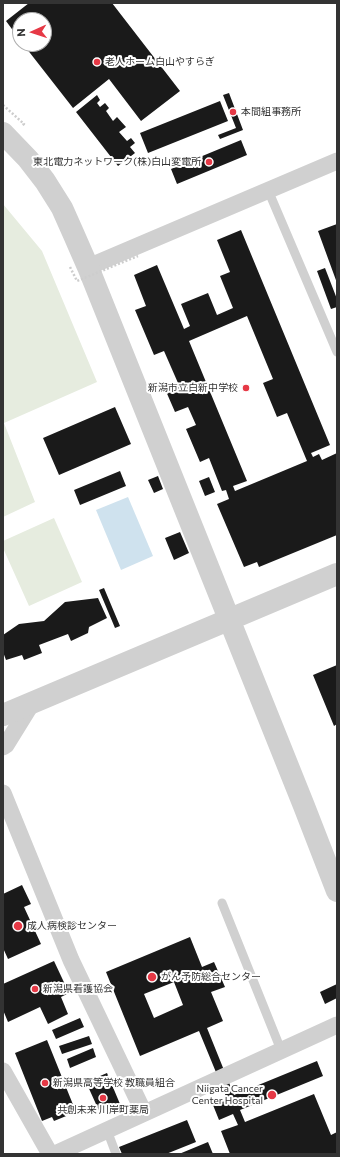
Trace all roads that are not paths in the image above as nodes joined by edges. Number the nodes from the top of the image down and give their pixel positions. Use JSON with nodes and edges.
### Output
{"nodes":[{"id":1,"x":3,"y":133,"type":"edge"},
{"id":2,"x":337,"y":161,"type":"edge"},
{"id":3,"x":268,"y":190,"type":"junction"},
{"id":4,"x":79,"y":267,"type":"junction"},
{"id":5,"x":337,"y":352,"type":"edge"},
{"id":6,"x":337,"y":574,"type":"edge"},
{"id":7,"x":230,"y":620,"type":"junction"},
{"id":8,"x":32,"y":703,"type":"junction"},
{"id":9,"x":3,"y":715,"type":"edge"},
{"id":10,"x":3,"y":747,"type":"edge"},
{"id":11,"x":3,"y":793,"type":"edge"},
{"id":12,"x":337,"y":891,"type":"edge"},
{"id":13,"x":222,"y":903,"type":"dead end"},
{"id":14,"x":337,"y":1025,"type":"edge"},
{"id":15,"x":281,"y":1050,"type":"junction"},
{"id":16,"x":3,"y":1071,"type":"edge"},
{"id":17,"x":144,"y":1113,"type":"junction"},
{"id":18,"x":107,"y":1130,"type":"junction"},
{"id":19,"x":50,"y":1154,"type":"edge"},
{"id":20,"x":56,"y":1154,"type":"edge"},
{"id":21,"x":116,"y":1154,"type":"edge"}],
"edges":[{"from":1,"to":4,"type":"street"},
{"from":2,"to":3,"type":"street"},
{"from":3,"to":4,"type":"street"},
{"from":3,"to":5,"type":"lane"},
{"from":4,"to":7,"type":"street"},
{"from":6,"to":7,"type":"street"},
{"from":7,"to":8,"type":"street"},
{"from":7,"to":12,"type":"street"},
{"from":8,"to":9,"type":"street"},
{"from":8,"to":10,"type":"street"},
{"from":11,"to":17,"type":"street"},
{"from":13,"to":15,"type":"lane"},
{"from":14,"to":15,"type":"street"},
{"from":15,"to":17,"type":"street"},
{"from":16,"to":19,"type":"street"},
{"from":17,"to":18,"type":"street"},
{"from":18,"to":20,"type":"street"},
{"from":18,"to":21,"type":"lane"}]}
